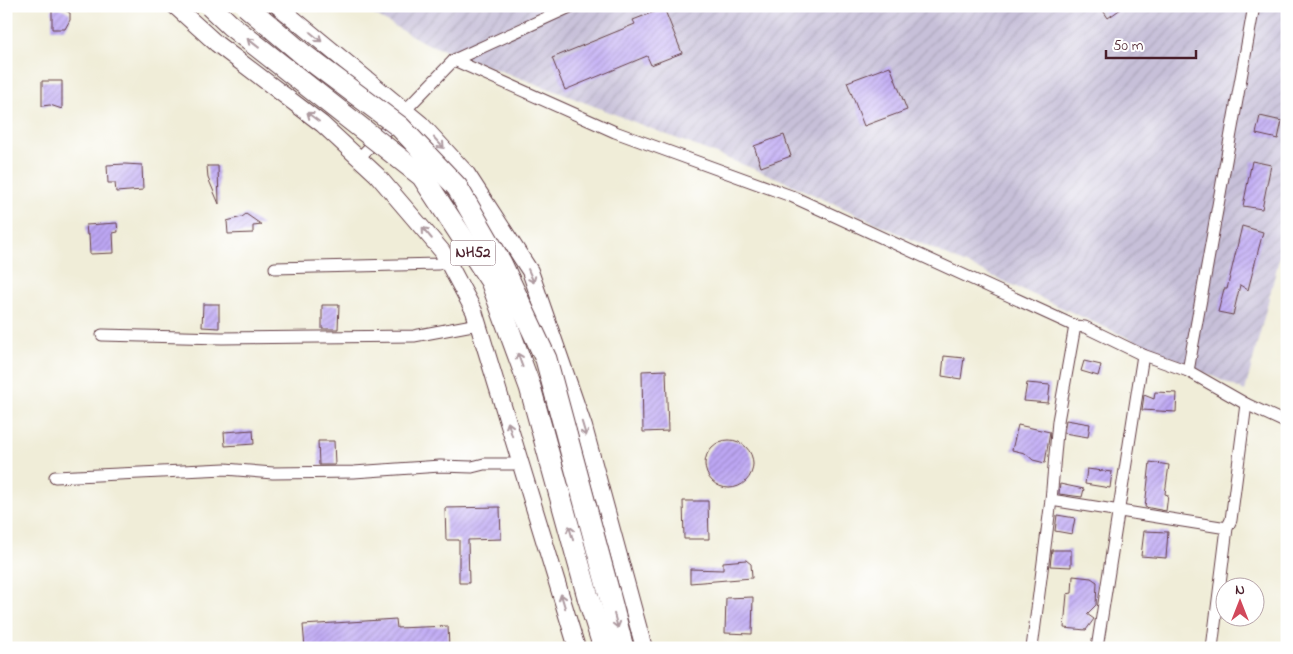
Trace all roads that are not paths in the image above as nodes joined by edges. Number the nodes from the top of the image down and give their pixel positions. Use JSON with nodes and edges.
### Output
{"nodes":[{"id":1,"x":175,"y":6,"type":"edge"},
{"id":2,"x":210,"y":6,"type":"edge"},
{"id":3,"x":246,"y":6,"type":"edge"},
{"id":4,"x":278,"y":6,"type":"edge"},
{"id":5,"x":572,"y":6,"type":"edge"},
{"id":6,"x":1254,"y":6,"type":"edge"},
{"id":7,"x":454,"y":60,"type":"junction"},
{"id":8,"x":405,"y":110,"type":"junction"},
{"id":9,"x":359,"y":158,"type":"junction"},
{"id":10,"x":448,"y":262,"type":"junction"},
{"id":11,"x":275,"y":268,"type":"dead end"},
{"id":12,"x":478,"y":324,"type":"junction"},
{"id":13,"x":1075,"y":326,"type":"junction"},
{"id":14,"x":102,"y":335,"type":"dead end"},
{"id":15,"x":1142,"y":355,"type":"junction"},
{"id":16,"x":1188,"y":371,"type":"junction"},
{"id":17,"x":1246,"y":404,"type":"junction"},
{"id":18,"x":1287,"y":423,"type":"edge"},
{"id":19,"x":521,"y":464,"type":"junction"},
{"id":20,"x":55,"y":477,"type":"dead end"},
{"id":21,"x":1051,"y":500,"type":"junction"},
{"id":22,"x":1119,"y":512,"type":"junction"},
{"id":23,"x":1227,"y":528,"type":"junction"},
{"id":24,"x":598,"y":595,"type":"junction"},
{"id":25,"x":576,"y":646,"type":"edge"},
{"id":26,"x":604,"y":648,"type":"edge"},
{"id":27,"x":623,"y":648,"type":"edge"},
{"id":28,"x":644,"y":648,"type":"edge"},
{"id":29,"x":1032,"y":648,"type":"edge"},
{"id":30,"x":1097,"y":648,"type":"edge"},
{"id":31,"x":1212,"y":648,"type":"edge"}],
"edges":[{"from":9,"to":1,"type":"street","one_way":true},
{"from":24,"to":2,"type":"highway","number":"NH52","one_way":true,"bridge":true},
{"from":3,"to":24,"type":"highway","number":"NH52","bridge":true},
{"from":4,"to":8,"type":"street","one_way":true},
{"from":5,"to":7,"type":"street"},
{"from":6,"to":16,"type":"street"},
{"from":7,"to":8,"type":"street"},
{"from":7,"to":13,"type":"street"},
{"from":8,"to":9,"type":"street"},
{"from":8,"to":28,"type":"street","one_way":true},
{"from":10,"to":9,"type":"street","one_way":true},
{"from":10,"to":11,"type":"street"},
{"from":10,"to":12,"type":"street"},
{"from":12,"to":14,"type":"street"},
{"from":19,"to":12,"type":"street","one_way":true},
{"from":13,"to":15,"type":"street"},
{"from":13,"to":21,"type":"street"},
{"from":15,"to":16,"type":"street"},
{"from":15,"to":22,"type":"street"},
{"from":16,"to":17,"type":"street"},
{"from":17,"to":18,"type":"street"},
{"from":17,"to":23,"type":"street"},
{"from":19,"to":20,"type":"street"},
{"from":25,"to":19,"type":"street","one_way":true},
{"from":21,"to":22,"type":"street"},
{"from":21,"to":29,"type":"street"},
{"from":22,"to":23,"type":"street"},
{"from":22,"to":30,"type":"street"},
{"from":23,"to":31,"type":"street"},
{"from":24,"to":26,"type":"highway","number":"NH52"},
{"from":24,"to":27,"type":"highway","number":"NH52","one_way":true}]}
